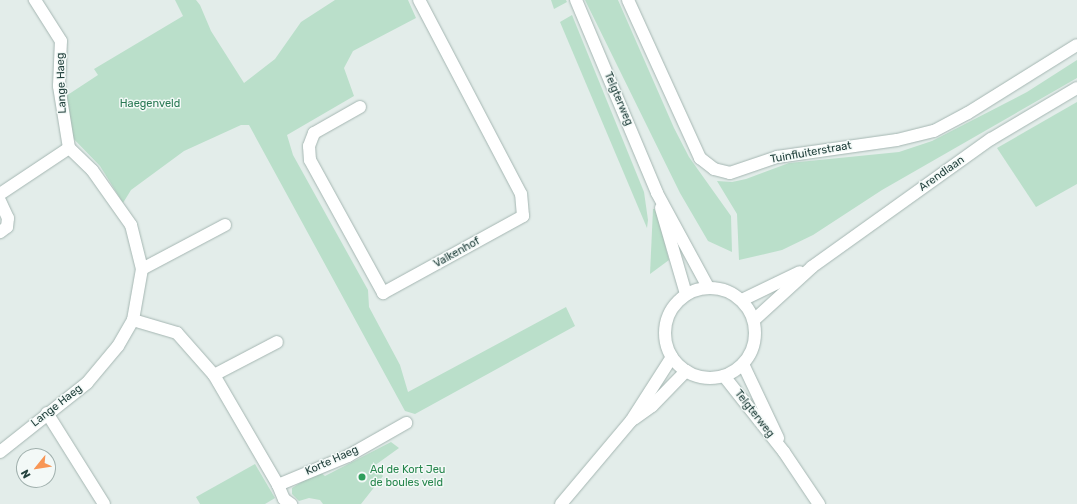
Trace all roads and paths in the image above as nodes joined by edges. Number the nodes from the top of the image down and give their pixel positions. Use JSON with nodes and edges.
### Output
{"nodes":[{"id":1,"x":35,"y":0,"type":"edge"},
{"id":2,"x":419,"y":0,"type":"edge"},
{"id":3,"x":628,"y":0,"type":"edge"},
{"id":4,"x":576,"y":2,"type":"edge"},
{"id":5,"x":1077,"y":46,"type":"edge"},
{"id":6,"x":1077,"y":88,"type":"edge"},
{"id":7,"x":360,"y":106,"type":"dead end"},
{"id":8,"x":69,"y":148,"type":"junction"},
{"id":9,"x":0,"y":194,"type":"edge"},
{"id":10,"x":657,"y":194,"type":"junction"},
{"id":11,"x":0,"y":201,"type":"edge"},
{"id":12,"x":225,"y":225,"type":"dead end"},
{"id":13,"x":0,"y":232,"type":"edge"},
{"id":14,"x":812,"y":267,"type":"junction"},
{"id":15,"x":142,"y":268,"type":"junction"},
{"id":16,"x":708,"y":287,"type":"junction"},
{"id":17,"x":686,"y":294,"type":"junction"},
{"id":18,"x":742,"y":300,"type":"junction"},
{"id":19,"x":133,"y":320,"type":"junction"},
{"id":20,"x":754,"y":320,"type":"junction"},
{"id":21,"x":277,"y":342,"type":"dead end"},
{"id":22,"x":672,"y":357,"type":"junction"},
{"id":23,"x":743,"y":364,"type":"junction"},
{"id":24,"x":686,"y":371,"type":"junction"},
{"id":25,"x":214,"y":375,"type":"junction"},
{"id":26,"x":724,"y":376,"type":"junction"},
{"id":27,"x":48,"y":413,"type":"junction"},
{"id":28,"x":631,"y":421,"type":"junction"},
{"id":29,"x":406,"y":423,"type":"dead end"},
{"id":30,"x":0,"y":452,"type":"edge"},
{"id":31,"x":784,"y":452,"type":"junction"},
{"id":32,"x":278,"y":485,"type":"junction"},
{"id":33,"x":104,"y":504,"type":"edge"},
{"id":34,"x":291,"y":504,"type":"edge"},
{"id":35,"x":561,"y":504,"type":"edge"},
{"id":36,"x":820,"y":504,"type":"edge"}],
"edges":[{"from":1,"to":8,"type":"street","name":"Lange Haeg"},
{"from":2,"to":7,"type":"street","name":"Valkenhof"},
{"from":3,"to":5,"type":"street","name":"Tuinfluiterstraat"},
{"from":4,"to":10,"type":"street","name":"Telgterweg"},
{"from":6,"to":14,"type":"street","name":"Arendlaan"},
{"from":8,"to":9,"type":"street"},
{"from":8,"to":15,"type":"street","name":"Lange Haeg"},
{"from":10,"to":16,"type":"street","name":"Telgterweg"},
{"from":10,"to":17,"type":"street","name":"Telgterweg"},
{"from":11,"to":13,"type":"street"},
{"from":12,"to":15,"type":"street"},
{"from":14,"to":18,"type":"street","name":"Arendlaan"},
{"from":14,"to":20,"type":"street","name":"Arendlaan"},
{"from":15,"to":19,"type":"street","name":"Lange Haeg"},
{"from":16,"to":17,"type":"street"},
{"from":16,"to":18,"type":"street"},
{"from":17,"to":22,"type":"street"},
{"from":18,"to":20,"type":"street"},
{"from":19,"to":25,"type":"street"},
{"from":19,"to":27,"type":"street","name":"Lange Haeg"},
{"from":20,"to":23,"type":"street"},
{"from":21,"to":25,"type":"street"},
{"from":22,"to":24,"type":"street"},
{"from":22,"to":28,"type":"street"},
{"from":23,"to":26,"type":"street"},
{"from":23,"to":31,"type":"street","name":"Telgterweg"},
{"from":24,"to":26,"type":"street"},
{"from":24,"to":28,"type":"street"},
{"from":25,"to":32,"type":"street"},
{"from":26,"to":31,"type":"street","name":"Telgterweg"},
{"from":27,"to":30,"type":"street","name":"Lange Haeg"},
{"from":27,"to":33,"type":"street"},
{"from":28,"to":35,"type":"street"},
{"from":29,"to":32,"type":"street","name":"Korte Haeg"},
{"from":31,"to":36,"type":"street","name":"Telgterweg"},
{"from":32,"to":34,"type":"street"}]}
